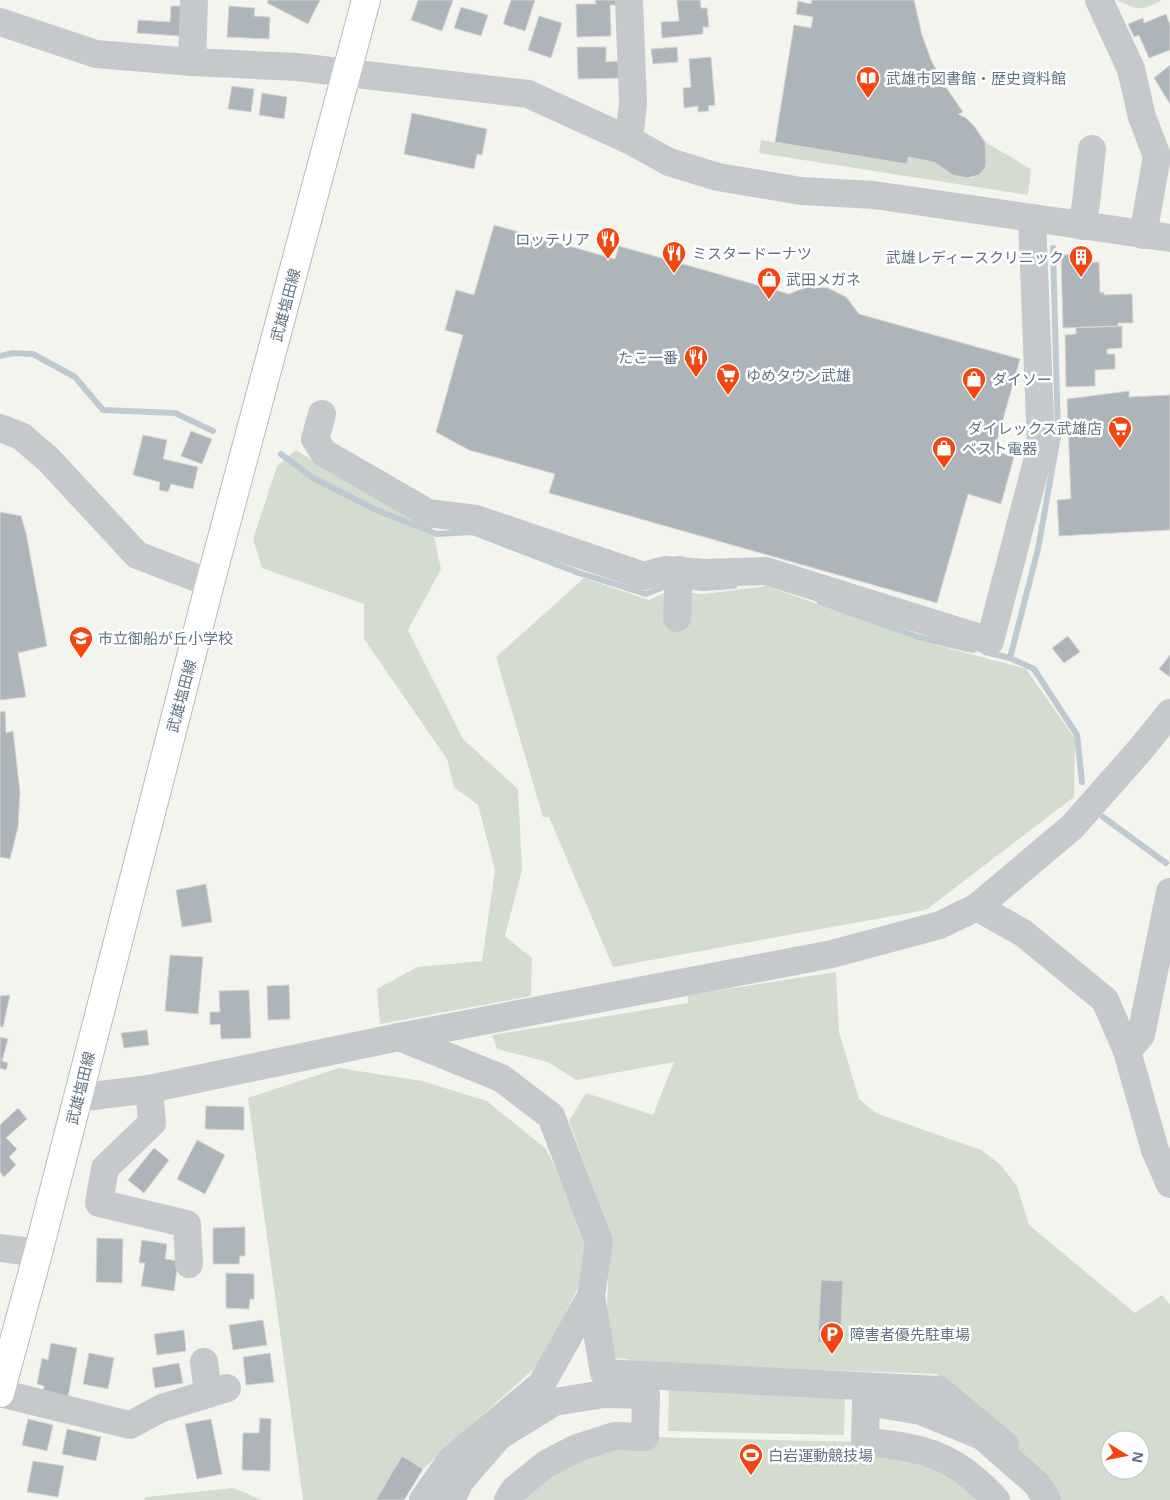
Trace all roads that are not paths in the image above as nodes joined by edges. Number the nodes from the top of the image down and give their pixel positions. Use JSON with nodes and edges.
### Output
{"nodes":[{"id":1,"x":194,"y":0,"type":"edge"},
{"id":2,"x":366,"y":0,"type":"edge"},
{"id":3,"x":629,"y":0,"type":"edge"},
{"id":4,"x":1100,"y":0,"type":"edge"},
{"id":5,"x":0,"y":22,"type":"edge"},
{"id":6,"x":192,"y":62,"type":"junction"},
{"id":7,"x":347,"y":73,"type":"junction"},
{"id":8,"x":629,"y":140,"type":"junction"},
{"id":9,"x":1092,"y":149,"type":"dead end"},
{"id":10,"x":1032,"y":219,"type":"junction"},
{"id":11,"x":1082,"y":226,"type":"junction"},
{"id":12,"x":1144,"y":235,"type":"junction"},
{"id":13,"x":1170,"y":238,"type":"edge"},
{"id":14,"x":322,"y":414,"type":"dead end"},
{"id":15,"x":0,"y":428,"type":"edge"},
{"id":16,"x":679,"y":580,"type":"junction"},
{"id":17,"x":210,"y":583,"type":"junction"},
{"id":18,"x":677,"y":618,"type":"dead end"},
{"id":19,"x":1170,"y":713,"type":"edge"},
{"id":20,"x":1170,"y":892,"type":"edge"},
{"id":21,"x":978,"y":907,"type":"junction"},
{"id":22,"x":399,"y":1037,"type":"junction"},
{"id":23,"x":1127,"y":1051,"type":"junction"},
{"id":24,"x":149,"y":1089,"type":"junction"},
{"id":25,"x":77,"y":1098,"type":"junction"},
{"id":26,"x":1170,"y":1184,"type":"edge"},
{"id":27,"x":0,"y":1248,"type":"edge"},
{"id":28,"x":38,"y":1253,"type":"junction"},
{"id":29,"x":189,"y":1264,"type":"dead end"},
{"id":30,"x":590,"y":1296,"type":"junction"},
{"id":31,"x":204,"y":1362,"type":"dead end"},
{"id":32,"x":0,"y":1393,"type":"edge"},
{"id":33,"x":1005,"y":1445,"type":"dead end"},
{"id":34,"x":423,"y":1500,"type":"edge"},
{"id":35,"x":451,"y":1500,"type":"edge"},
{"id":36,"x":508,"y":1500,"type":"edge"},
{"id":37,"x":996,"y":1500,"type":"edge"},
{"id":38,"x":1047,"y":1500,"type":"edge"}],
"edges":[{"from":1,"to":6,"type":"street"},
{"from":2,"to":7,"type":"main road","name":"武雄塩田線"},
{"from":3,"to":8,"type":"street"},
{"from":4,"to":12,"type":"street"},
{"from":5,"to":6,"type":"street"},
{"from":6,"to":7,"type":"street"},
{"from":7,"to":8,"type":"street"},
{"from":7,"to":17,"type":"main road","name":"武雄塩田線"},
{"from":8,"to":10,"type":"street"},
{"from":9,"to":11,"type":"street"},
{"from":10,"to":11,"type":"street"},
{"from":10,"to":16,"type":"street"},
{"from":11,"to":12,"type":"street"},
{"from":12,"to":13,"type":"street"},
{"from":14,"to":16,"type":"street"},
{"from":15,"to":17,"type":"street"},
{"from":16,"to":18,"type":"street"},
{"from":17,"to":25,"type":"main road","name":"武雄塩田線"},
{"from":19,"to":21,"type":"street"},
{"from":20,"to":23,"type":"street"},
{"from":21,"to":22,"type":"street"},
{"from":21,"to":23,"type":"street"},
{"from":22,"to":24,"type":"street"},
{"from":22,"to":30,"type":"street"},
{"from":23,"to":26,"type":"street"},
{"from":24,"to":25,"type":"street"},
{"from":24,"to":29,"type":"street"},
{"from":25,"to":28,"type":"main road","name":"武雄塩田線"},
{"from":27,"to":28,"type":"street"},
{"from":28,"to":32,"type":"main road","name":"武雄塩田線"},
{"from":30,"to":33,"type":"street"},
{"from":30,"to":34,"type":"street"},
{"from":31,"to":32,"type":"street"},
{"from":35,"to":36,"type":"street"},
{"from":37,"to":38,"type":"street"}]}
